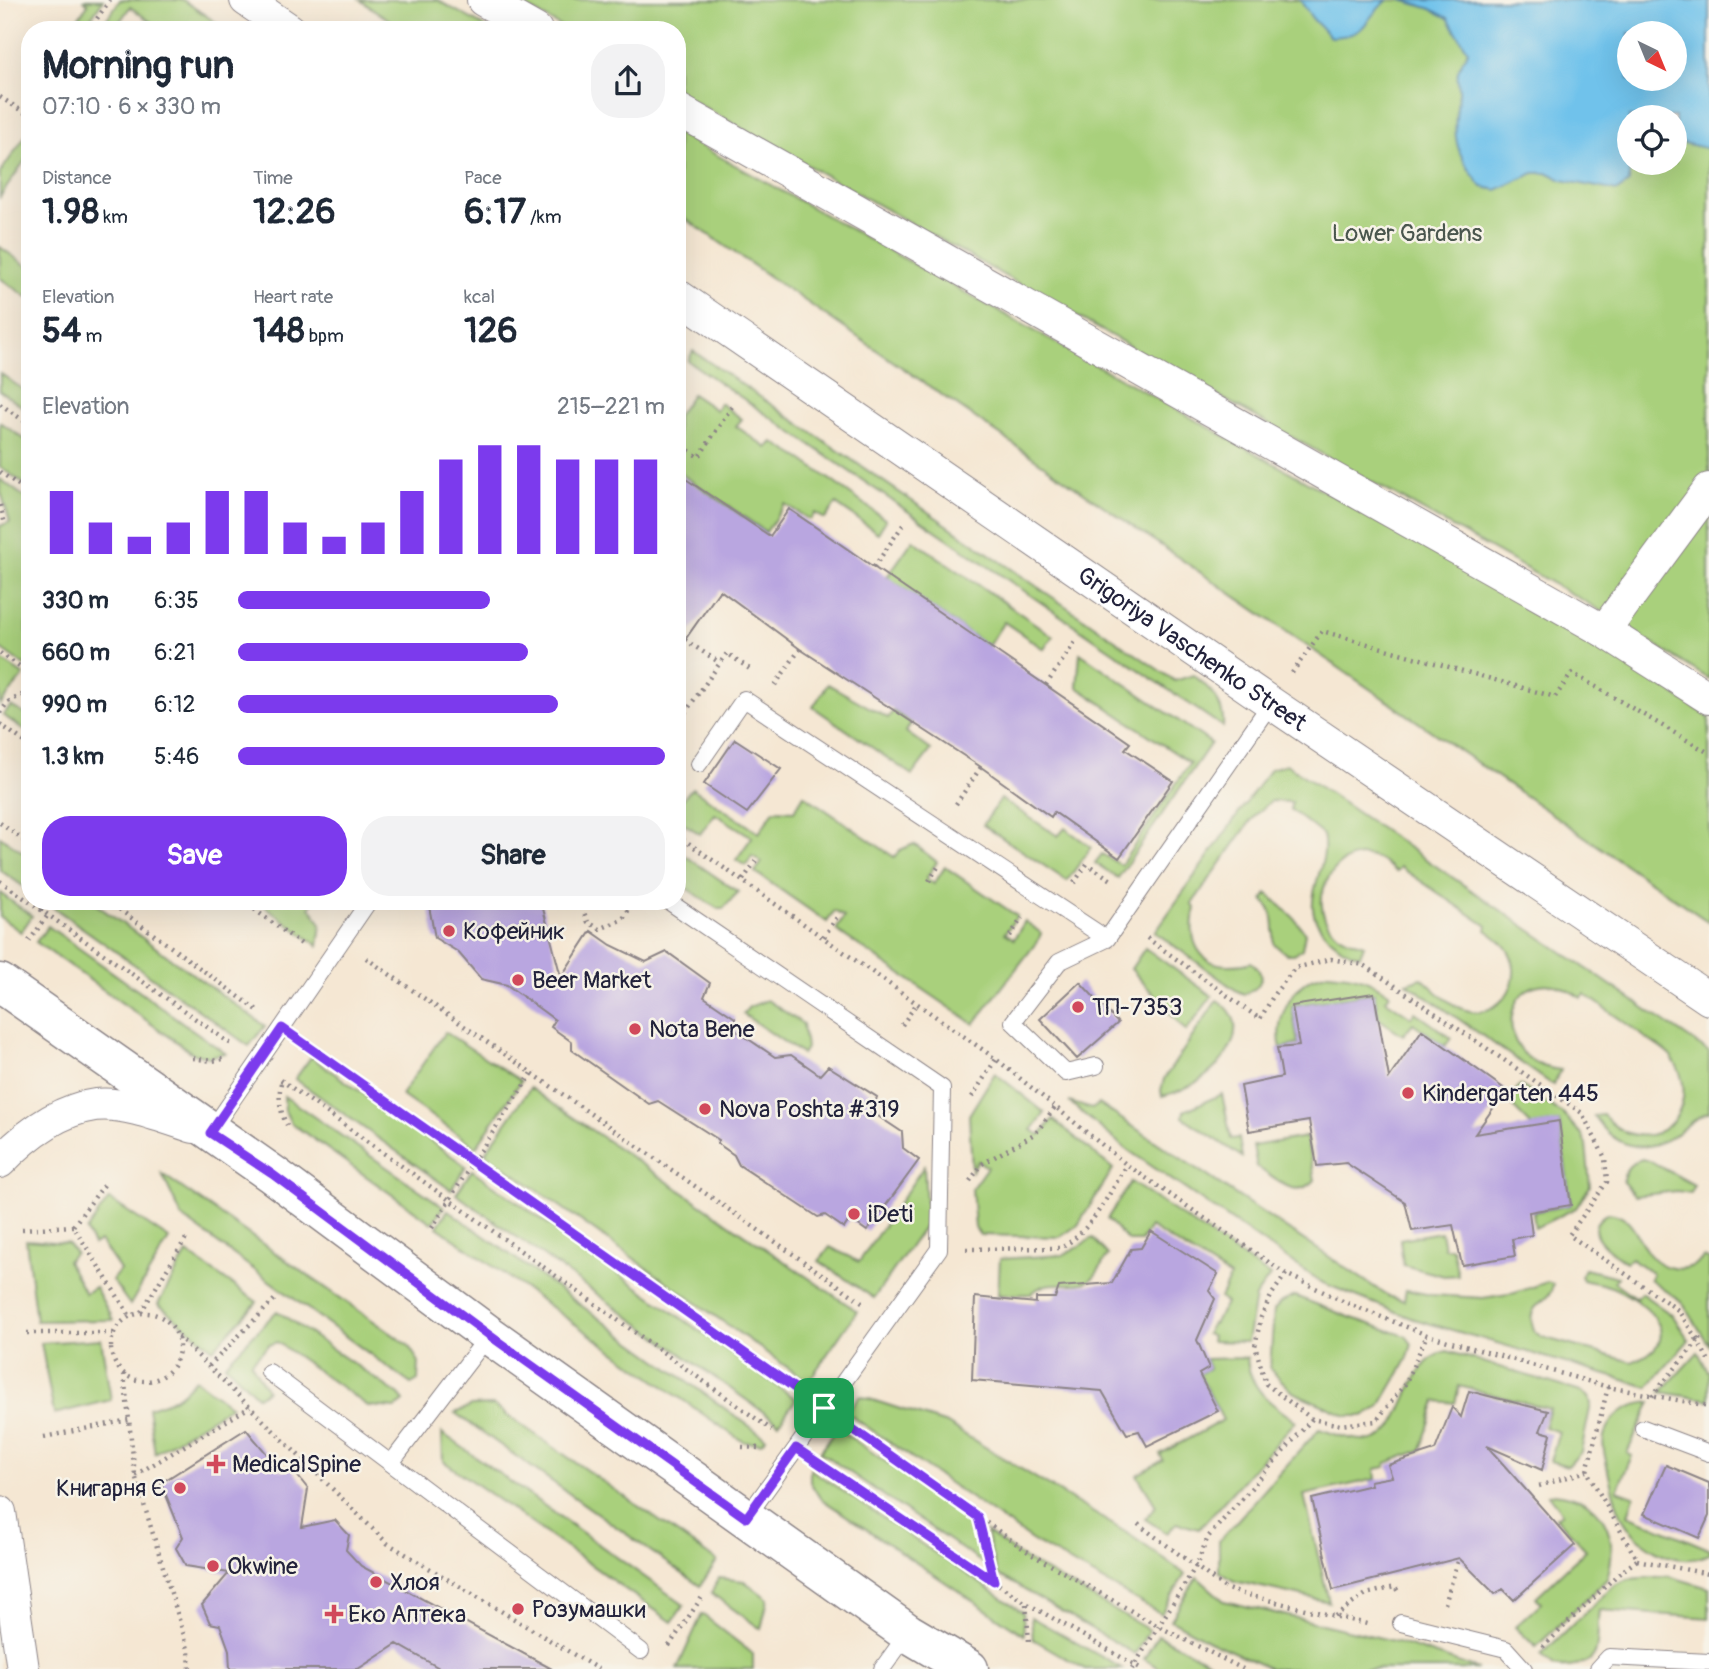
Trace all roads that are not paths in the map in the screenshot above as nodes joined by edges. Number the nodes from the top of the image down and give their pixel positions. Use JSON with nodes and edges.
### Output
{"nodes":[{"id":1,"x":246,"y":0,"type":"edge"},
{"id":2,"x":483,"y":0,"type":"edge"},
{"id":3,"x":277,"y":21,"type":"edge"},
{"id":4,"x":520,"y":21,"type":"edge"},
{"id":5,"x":686,"y":114,"type":"edge"},
{"id":6,"x":686,"y":301,"type":"edge"},
{"id":7,"x":1709,"y":489,"type":"edge"},
{"id":8,"x":1604,"y":631,"type":"junction"},
{"id":9,"x":1279,"y":692,"type":"junction"},
{"id":10,"x":1709,"y":698,"type":"edge"},
{"id":11,"x":699,"y":764,"type":"dead end"},
{"id":12,"x":363,"y":910,"type":"edge"},
{"id":13,"x":681,"y":910,"type":"edge"},
{"id":14,"x":1107,"y":939,"type":"junction"},
{"id":15,"x":0,"y":983,"type":"edge"},
{"id":16,"x":1709,"y":999,"type":"edge"},
{"id":17,"x":1096,"y":1066,"type":"dead end"},
{"id":18,"x":210,"y":1133,"type":"junction"},
{"id":19,"x":0,"y":1162,"type":"edge"},
{"id":20,"x":489,"y":1335,"type":"junction"},
{"id":21,"x":269,"y":1372,"type":"dead end"},
{"id":22,"x":1643,"y":1428,"type":"dead end"},
{"id":23,"x":1709,"y":1453,"type":"edge"},
{"id":24,"x":391,"y":1463,"type":"junction"},
{"id":25,"x":0,"y":1512,"type":"edge"},
{"id":26,"x":746,"y":1518,"type":"junction"},
{"id":27,"x":1401,"y":1623,"type":"dead end"},
{"id":28,"x":908,"y":1633,"type":"junction"},
{"id":29,"x":641,"y":1651,"type":"dead end"},
{"id":30,"x":1709,"y":1662,"type":"edge"},
{"id":31,"x":23,"y":1669,"type":"edge"},
{"id":32,"x":882,"y":1669,"type":"edge"},
{"id":33,"x":969,"y":1669,"type":"edge"},
{"id":34,"x":1524,"y":1669,"type":"edge"},
{"id":35,"x":1598,"y":1669,"type":"edge"}],
"edges":[{"from":1,"to":3,"type":"street"},
{"from":2,"to":4,"type":"street"},
{"from":5,"to":8,"type":"street"},
{"from":6,"to":9,"type":"street","name":"Grigoriya Vaschenko Street"},
{"from":7,"to":8,"type":"street"},
{"from":8,"to":10,"type":"street"},
{"from":9,"to":14,"type":"lane"},
{"from":9,"to":16,"type":"street","name":"Grigoriya Vaschenko Street"},
{"from":11,"to":14,"type":"lane"},
{"from":12,"to":18,"type":"lane"},
{"from":13,"to":26,"type":"lane"},
{"from":14,"to":17,"type":"lane"},
{"from":15,"to":18,"type":"street"},
{"from":18,"to":19,"type":"street"},
{"from":18,"to":20,"type":"street"},
{"from":20,"to":24,"type":"lane"},
{"from":20,"to":26,"type":"street"},
{"from":21,"to":24,"type":"lane"},
{"from":22,"to":23,"type":"lane"},
{"from":24,"to":29,"type":"lane"},
{"from":25,"to":31,"type":"street"},
{"from":26,"to":28,"type":"street"},
{"from":27,"to":34,"type":"lane"},
{"from":28,"to":32,"type":"lane"},
{"from":28,"to":33,"type":"street"},
{"from":30,"to":35,"type":"lane"}]}
